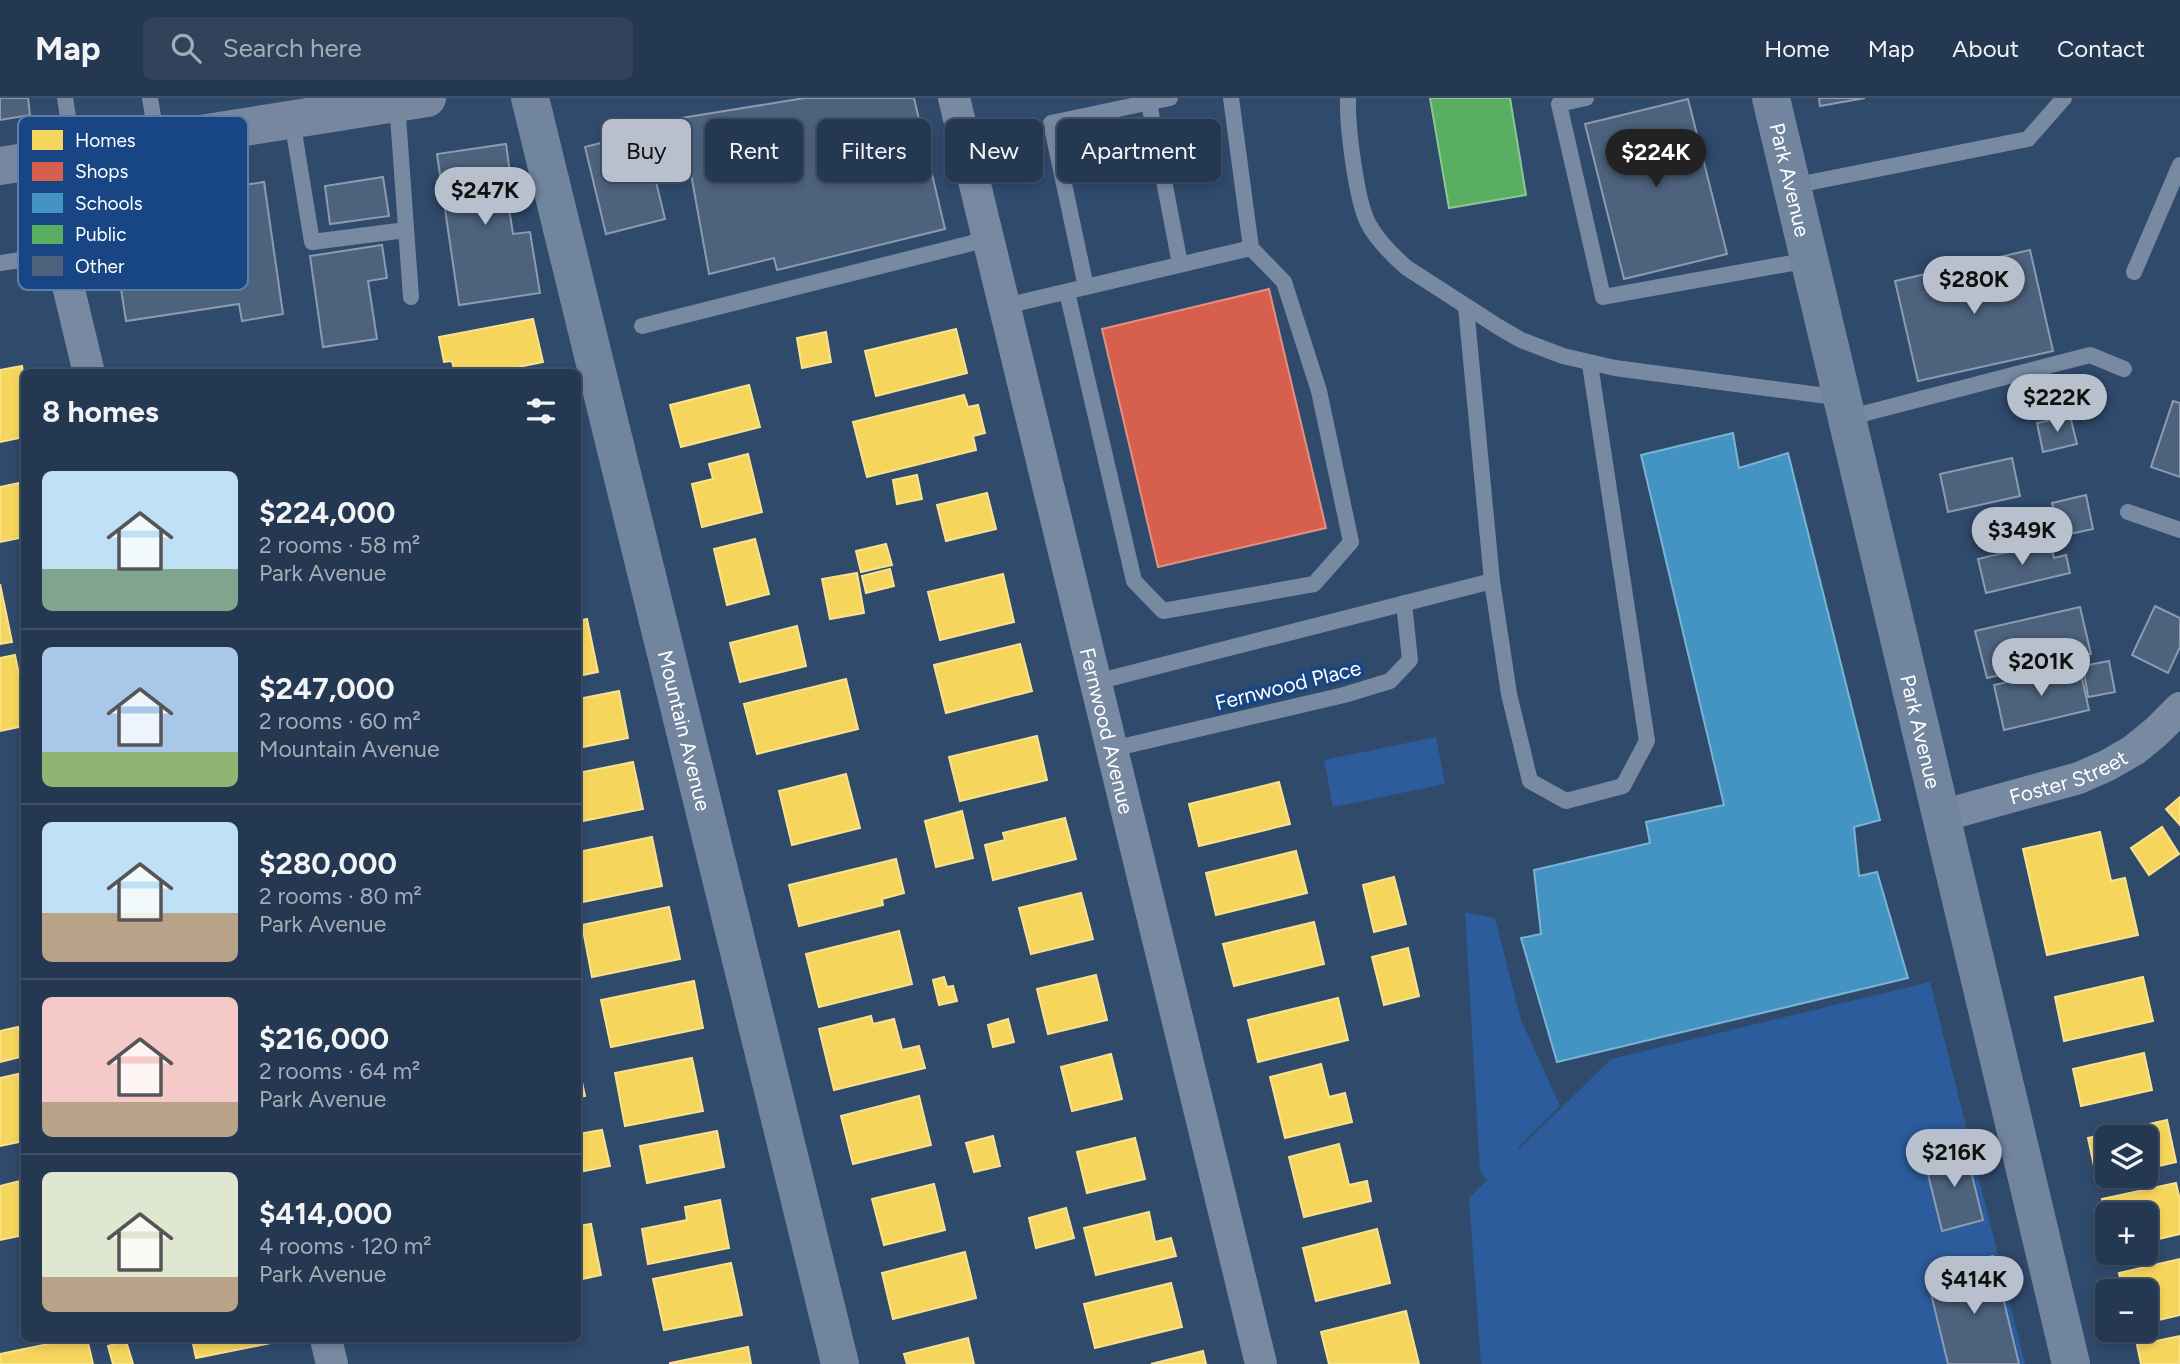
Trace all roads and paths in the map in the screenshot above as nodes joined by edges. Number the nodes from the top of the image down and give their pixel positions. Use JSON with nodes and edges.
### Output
{"nodes":[{"id":1,"x":65,"y":98,"type":"edge"},
{"id":2,"x":150,"y":98,"type":"edge"},
{"id":3,"x":530,"y":98,"type":"edge"},
{"id":4,"x":954,"y":98,"type":"edge"},
{"id":5,"x":1171,"y":98,"type":"edge"},
{"id":6,"x":1231,"y":98,"type":"edge"},
{"id":7,"x":1348,"y":98,"type":"edge"},
{"id":8,"x":1586,"y":98,"type":"edge"},
{"id":9,"x":1771,"y":98,"type":"edge"},
{"id":10,"x":2064,"y":98,"type":"edge"},
{"id":11,"x":412,"y":100,"type":"edge"},
{"id":12,"x":1149,"y":103,"type":"junction"},
{"id":13,"x":314,"y":110,"type":"edge"},
{"id":14,"x":62,"y":116,"type":"edge"},
{"id":15,"x":152,"y":116,"type":"edge"},
{"id":16,"x":248,"y":123,"type":"edge"},
{"id":17,"x":18,"y":163,"type":"edge"},
{"id":18,"x":2180,"y":164,"type":"edge"},
{"id":19,"x":0,"y":166,"type":"edge"},
{"id":20,"x":1792,"y":186,"type":"junction"},
{"id":21,"x":406,"y":230,"type":"junction"},
{"id":22,"x":988,"y":239,"type":"junction"},
{"id":23,"x":1251,"y":247,"type":"junction"},
{"id":24,"x":18,"y":260,"type":"edge"},
{"id":25,"x":1809,"y":260,"type":"junction"},
{"id":26,"x":0,"y":263,"type":"edge"},
{"id":27,"x":1180,"y":264,"type":"junction"},
{"id":28,"x":2134,"y":272,"type":"dead end"},
{"id":29,"x":1086,"y":287,"type":"junction"},
{"id":30,"x":69,"y":290,"type":"edge"},
{"id":31,"x":1067,"y":292,"type":"junction"},
{"id":32,"x":411,"y":297,"type":"dead end"},
{"id":33,"x":1005,"y":306,"type":"junction"},
{"id":34,"x":1466,"y":307,"type":"junction"},
{"id":35,"x":642,"y":326,"type":"dead end"},
{"id":36,"x":1590,"y":364,"type":"junction"},
{"id":37,"x":88,"y":369,"type":"edge"},
{"id":38,"x":2124,"y":369,"type":"dead end"},
{"id":39,"x":1844,"y":408,"type":"junction"},
{"id":40,"x":2128,"y":512,"type":"dead end"},
{"id":41,"x":2180,"y":530,"type":"edge"},
{"id":42,"x":1492,"y":580,"type":"junction"},
{"id":43,"x":1404,"y":603,"type":"junction"},
{"id":44,"x":1096,"y":682,"type":"junction"},
{"id":45,"x":2180,"y":709,"type":"edge"},
{"id":46,"x":1112,"y":749,"type":"junction"},
{"id":47,"x":1941,"y":816,"type":"junction"},
{"id":48,"x":327,"y":1342,"type":"edge"},
{"id":49,"x":332,"y":1364,"type":"edge"},
{"id":50,"x":840,"y":1364,"type":"edge"},
{"id":51,"x":1261,"y":1364,"type":"edge"},
{"id":52,"x":2071,"y":1364,"type":"edge"}],
"edges":[{"from":1,"to":14,"type":"lane"},
{"from":2,"to":15,"type":"lane"},
{"from":3,"to":50,"type":"street","name":"Mountain Avenue"},
{"from":4,"to":22,"type":"street","name":"Fernwood Avenue"},
{"from":5,"to":12,"type":"lane"},
{"from":6,"to":23,"type":"lane"},
{"from":7,"to":34,"type":"lane"},
{"from":8,"to":25,"type":"lane"},
{"from":9,"to":20,"type":"street","name":"Park Avenue"},
{"from":10,"to":20,"type":"lane"},
{"from":11,"to":13,"type":"main road"},
{"from":11,"to":21,"type":"lane"},
{"from":12,"to":27,"type":"lane"},
{"from":12,"to":29,"type":"lane"},
{"from":13,"to":16,"type":"main road"},
{"from":13,"to":21,"type":"lane"},
{"from":17,"to":19,"type":"main road"},
{"from":18,"to":28,"type":"lane"},
{"from":20,"to":25,"type":"street","name":"Park Avenue"},
{"from":21,"to":32,"type":"lane"},
{"from":22,"to":33,"type":"street","name":"Fernwood Avenue"},
{"from":22,"to":35,"type":"lane"},
{"from":23,"to":27,"type":"lane"},
{"from":23,"to":31,"type":"lane"},
{"from":24,"to":26,"type":"lane"},
{"from":25,"to":39,"type":"street","name":"Park Avenue"},
{"from":27,"to":29,"type":"lane"},
{"from":29,"to":31,"type":"lane"},
{"from":30,"to":37,"type":"street"},
{"from":31,"to":33,"type":"lane"},
{"from":33,"to":44,"type":"street","name":"Fernwood Avenue"},
{"from":34,"to":36,"type":"lane"},
{"from":34,"to":42,"type":"lane"},
{"from":36,"to":39,"type":"lane"},
{"from":36,"to":42,"type":"lane"},
{"from":38,"to":39,"type":"lane"},
{"from":39,"to":47,"type":"street","name":"Park Avenue"},
{"from":40,"to":41,"type":"lane"},
{"from":42,"to":43,"type":"lane"},
{"from":43,"to":44,"type":"lane"},
{"from":43,"to":46,"type":"lane","name":"Fernwood Place"},
{"from":44,"to":46,"type":"street","name":"Fernwood Avenue"},
{"from":45,"to":47,"type":"street","name":"Foster Street"},
{"from":46,"to":51,"type":"street","name":"Fernwood Avenue"},
{"from":47,"to":52,"type":"street","name":"Park Avenue"},
{"from":48,"to":49,"type":"street"}]}
